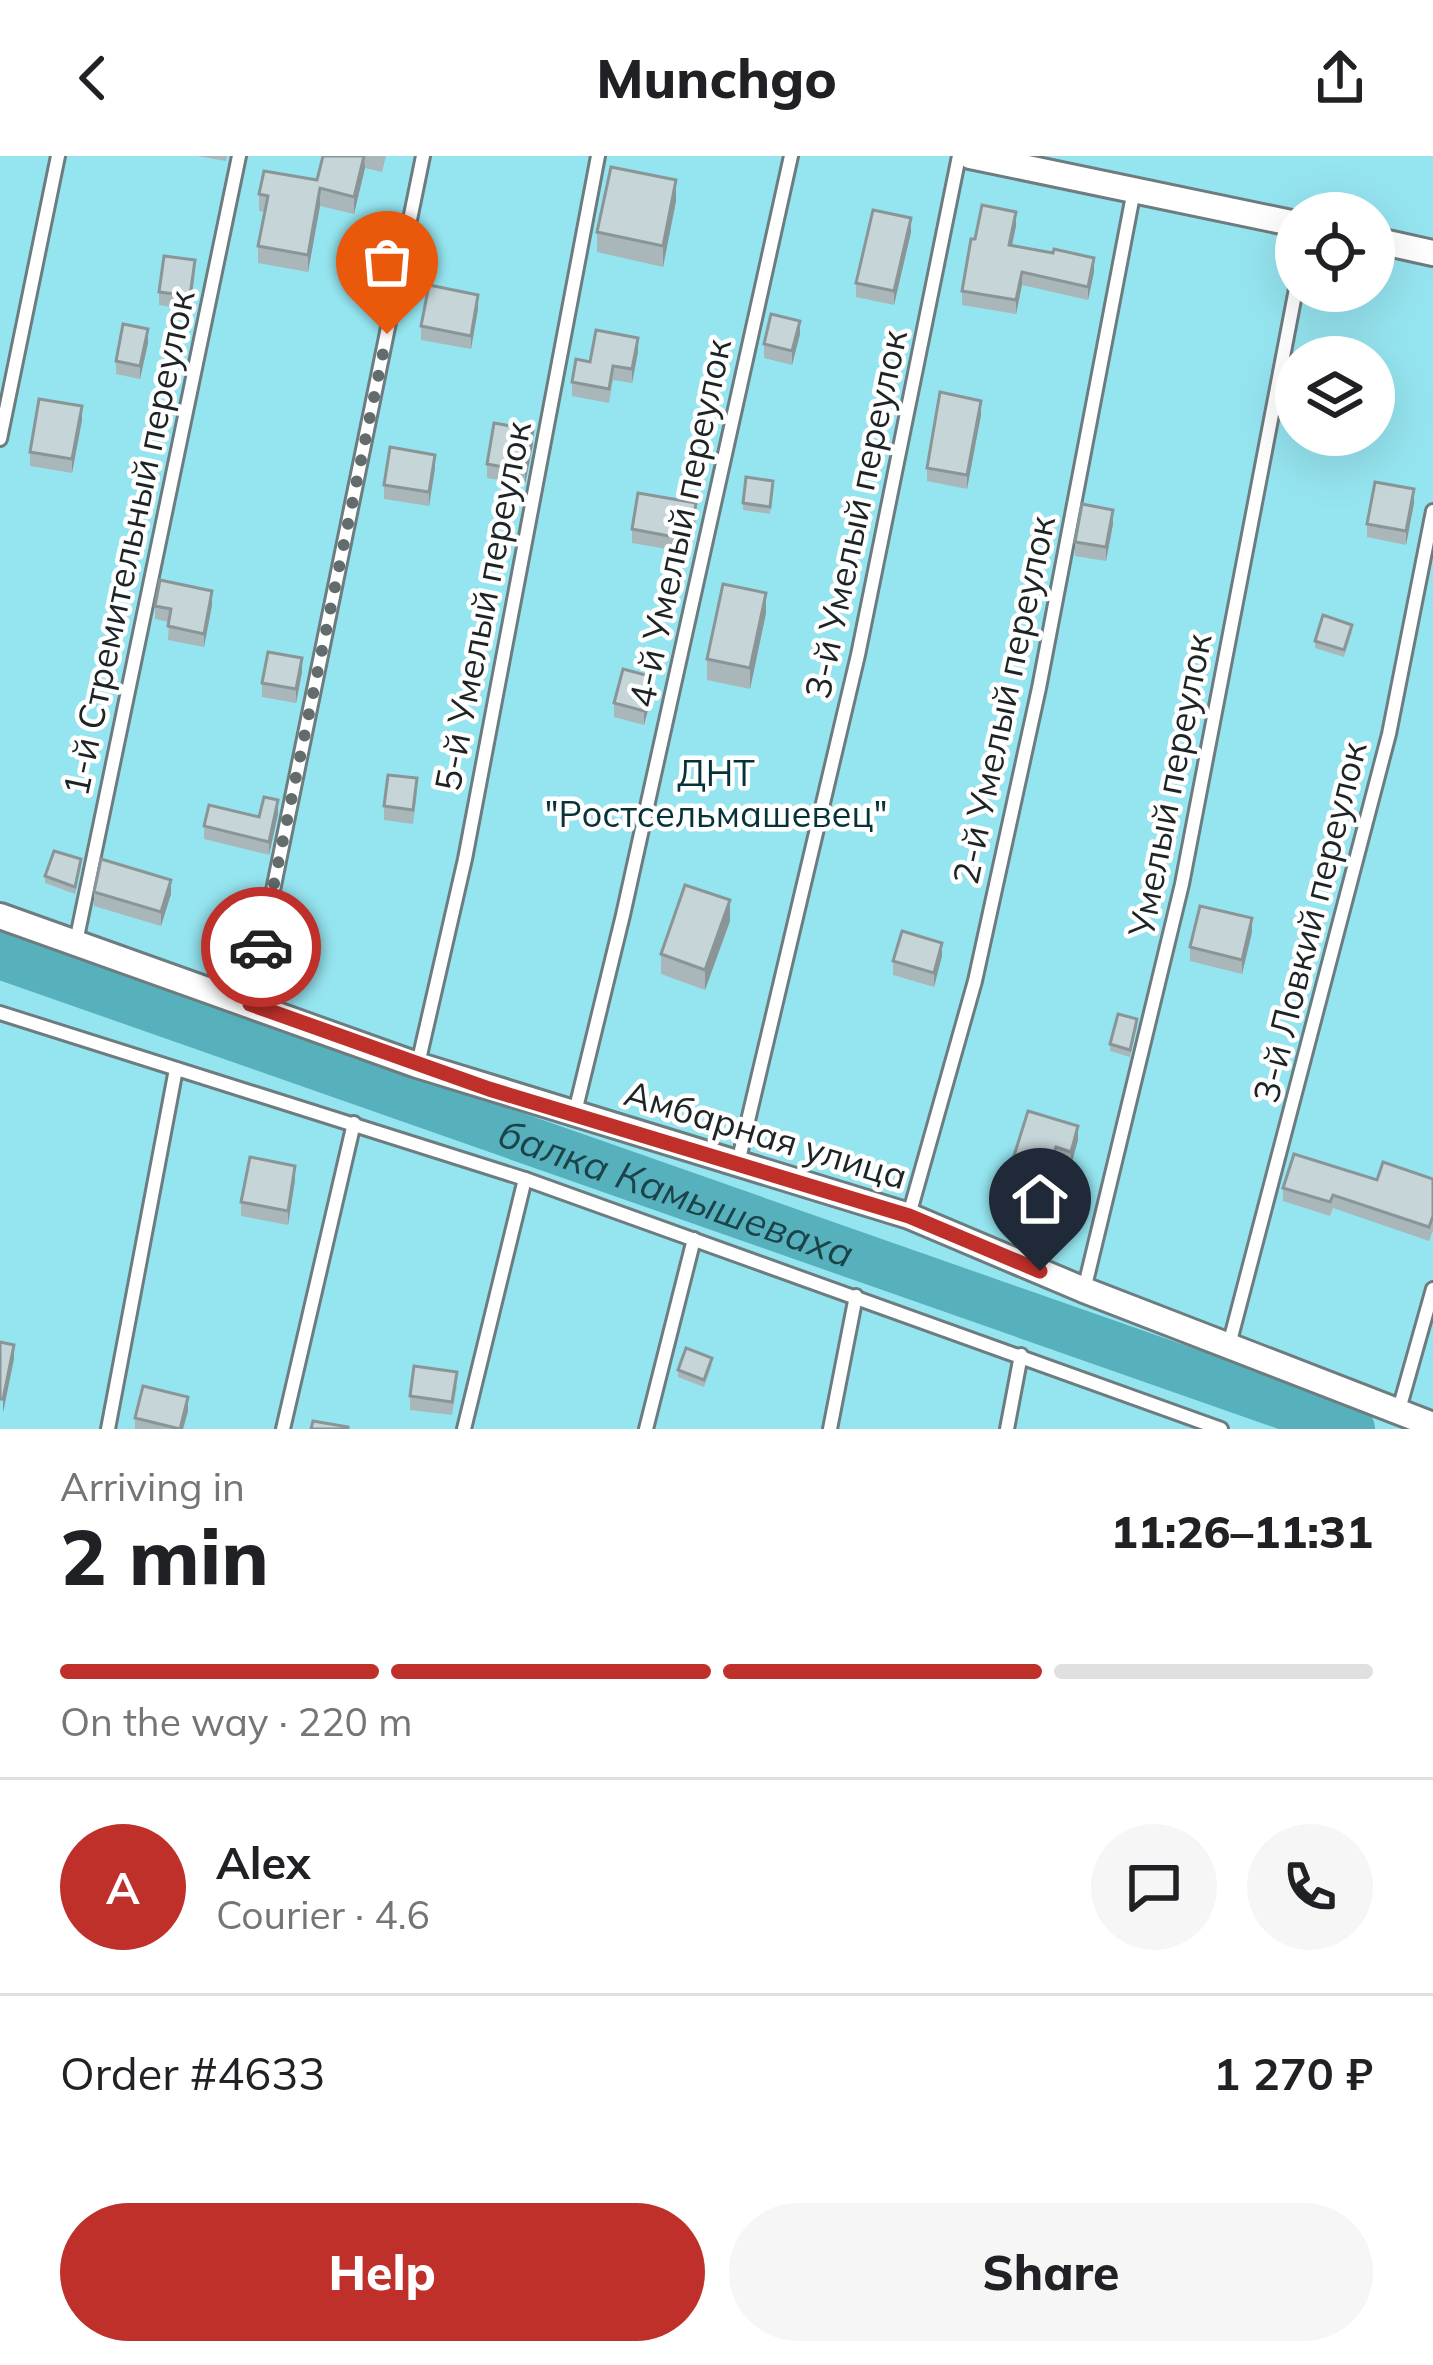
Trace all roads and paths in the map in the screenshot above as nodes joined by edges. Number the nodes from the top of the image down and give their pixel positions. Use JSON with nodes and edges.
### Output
{"nodes":[{"id":1,"x":58,"y":156,"type":"edge"},
{"id":2,"x":239,"y":156,"type":"edge"},
{"id":3,"x":423,"y":156,"type":"edge"},
{"id":4,"x":598,"y":156,"type":"edge"},
{"id":5,"x":791,"y":156,"type":"edge"},
{"id":6,"x":959,"y":156,"type":"edge"},
{"id":7,"x":970,"y":156,"type":"edge"},
{"id":8,"x":1134,"y":190,"type":"junction"},
{"id":9,"x":1275,"y":220,"type":"edge"},
{"id":10,"x":1395,"y":245,"type":"edge"},
{"id":11,"x":1433,"y":253,"type":"edge"},
{"id":12,"x":1292,"y":312,"type":"edge"},
{"id":13,"x":0,"y":440,"type":"edge"},
{"id":14,"x":1433,"y":511,"type":"edge"},
{"id":15,"x":0,"y":916,"type":"edge"},
{"id":16,"x":76,"y":942,"type":"junction"},
{"id":17,"x":250,"y":1004,"type":"junction"},
{"id":18,"x":2,"y":1014,"type":"edge"},
{"id":19,"x":0,"y":1031,"type":"edge"},
{"id":20,"x":417,"y":1065,"type":"junction"},
{"id":21,"x":176,"y":1069,"type":"junction"},
{"id":22,"x":575,"y":1112,"type":"junction"},
{"id":23,"x":353,"y":1123,"type":"junction"},
{"id":24,"x":738,"y":1163,"type":"junction"},
{"id":25,"x":525,"y":1179,"type":"junction"},
{"id":26,"x":909,"y":1216,"type":"junction"},
{"id":27,"x":694,"y":1239,"type":"junction"},
{"id":28,"x":1433,"y":1289,"type":"edge"},
{"id":29,"x":1084,"y":1290,"type":"junction"},
{"id":30,"x":856,"y":1296,"type":"junction"},
{"id":31,"x":1228,"y":1346,"type":"junction"},
{"id":32,"x":1021,"y":1355,"type":"junction"},
{"id":33,"x":1398,"y":1414,"type":"junction"},
{"id":34,"x":1177,"y":1422,"type":"edge"},
{"id":35,"x":1433,"y":1425,"type":"edge"},
{"id":36,"x":107,"y":1429,"type":"edge"},
{"id":37,"x":283,"y":1429,"type":"edge"},
{"id":38,"x":464,"y":1429,"type":"edge"},
{"id":39,"x":646,"y":1429,"type":"edge"},
{"id":40,"x":830,"y":1429,"type":"edge"},
{"id":41,"x":1007,"y":1429,"type":"edge"},
{"id":42,"x":1221,"y":1429,"type":"edge"}],
"edges":[{"from":1,"to":13,"type":"lane"},
{"from":2,"to":16,"type":"lane","name":"1-й Стремительный переулок"},
{"from":3,"to":17,"type":"lane"},
{"from":4,"to":20,"type":"lane","name":"5-й Умелый переулок"},
{"from":5,"to":22,"type":"lane","name":"4-й Умелый переулок"},
{"from":6,"to":24,"type":"lane","name":"3-й Умелый переулок"},
{"from":7,"to":8,"type":"street"},
{"from":8,"to":9,"type":"street"},
{"from":8,"to":26,"type":"lane","name":"2-й Умелый переулок"},
{"from":10,"to":11,"type":"street"},
{"from":12,"to":29,"type":"lane","name":"Умелый переулок"},
{"from":14,"to":31,"type":"lane","name":"3-й Ловкий переулок"},
{"from":15,"to":16,"type":"street","name":"Амбарная улица"},
{"from":16,"to":17,"type":"street","name":"Амбарная улица"},
{"from":17,"to":20,"type":"street","name":"Амбарная улица"},
{"from":18,"to":19,"type":"lane"},
{"from":18,"to":21,"type":"lane"},
{"from":20,"to":22,"type":"street","name":"Амбарная улица"},
{"from":21,"to":23,"type":"lane"},
{"from":21,"to":36,"type":"lane"},
{"from":22,"to":24,"type":"street","name":"Амбарная улица"},
{"from":23,"to":25,"type":"lane"},
{"from":23,"to":37,"type":"lane"},
{"from":24,"to":26,"type":"street","name":"Амбарная улица"},
{"from":25,"to":27,"type":"lane"},
{"from":25,"to":38,"type":"lane"},
{"from":26,"to":29,"type":"street","name":"Амбарная улица"},
{"from":27,"to":30,"type":"lane"},
{"from":27,"to":39,"type":"lane"},
{"from":28,"to":33,"type":"lane"},
{"from":29,"to":31,"type":"street","name":"Амбарная улица"},
{"from":30,"to":32,"type":"lane"},
{"from":30,"to":40,"type":"lane"},
{"from":31,"to":33,"type":"street","name":"Амбарная улица"},
{"from":32,"to":34,"type":"lane"},
{"from":32,"to":41,"type":"lane"},
{"from":33,"to":35,"type":"street","name":"Амбарная улица"},
{"from":34,"to":42,"type":"lane"}]}
